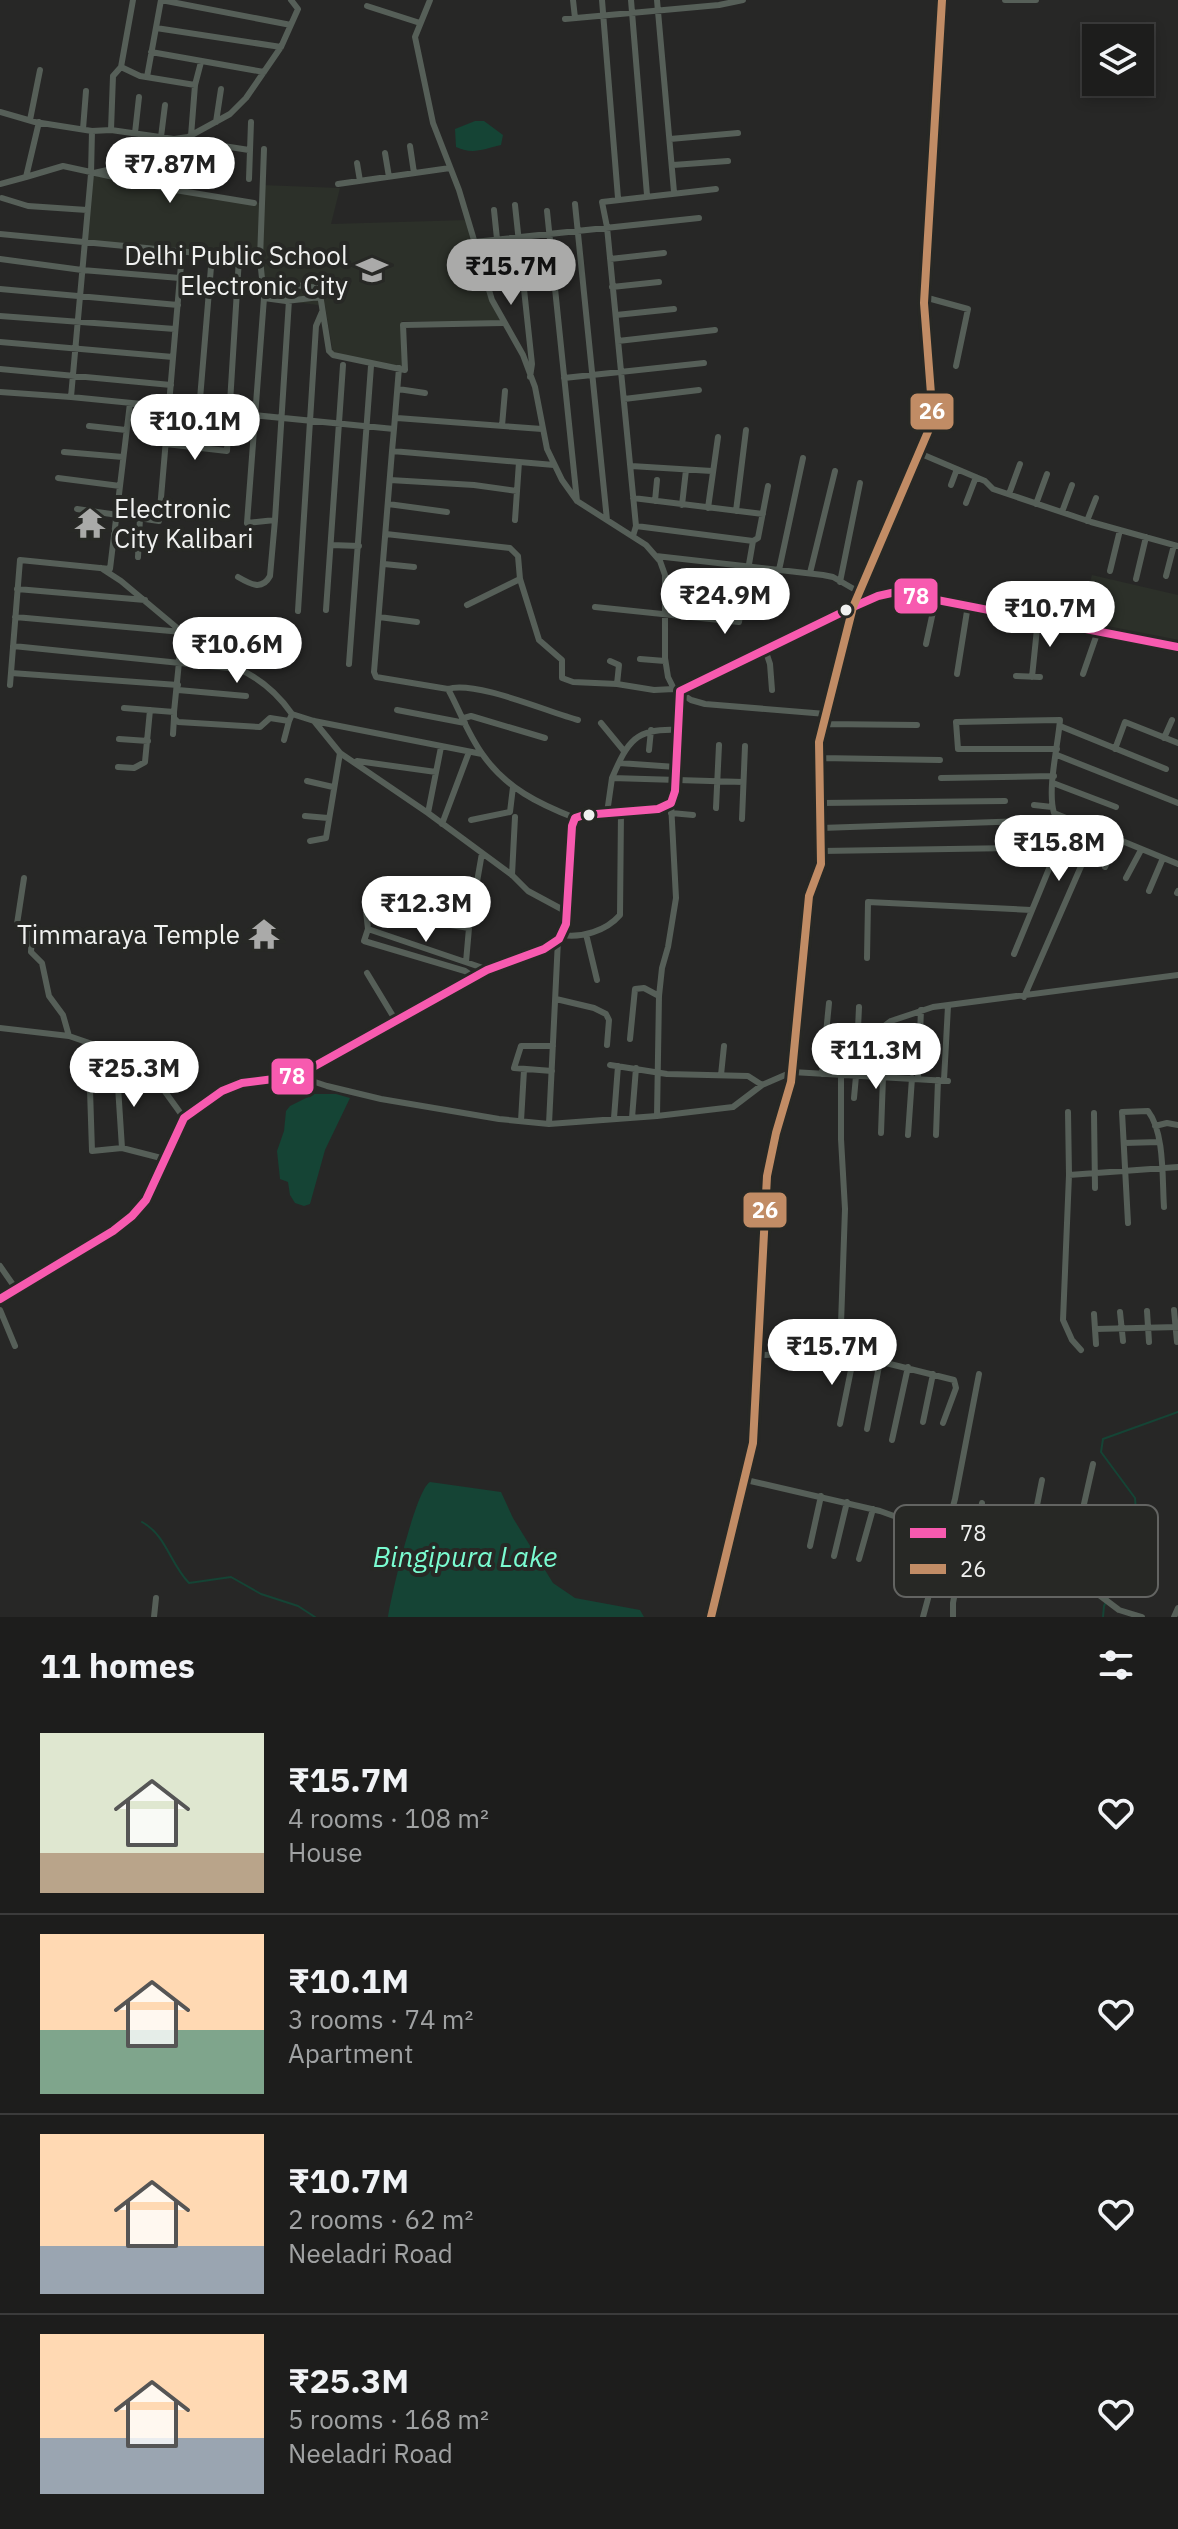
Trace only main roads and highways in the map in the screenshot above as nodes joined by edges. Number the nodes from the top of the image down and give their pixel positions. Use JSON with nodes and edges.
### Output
{"nodes":[{"id":1,"x":942,"y":0,"type":"edge"},
{"id":2,"x":853,"y":607,"type":"junction"},
{"id":3,"x":1178,"y":647,"type":"edge"},
{"id":4,"x":0,"y":1299,"type":"edge"}],
"edges":[{"from":1,"to":2,"type":"main road"},
{"from":2,"to":3,"type":"main road"},
{"from":2,"to":4,"type":"main road"}]}
